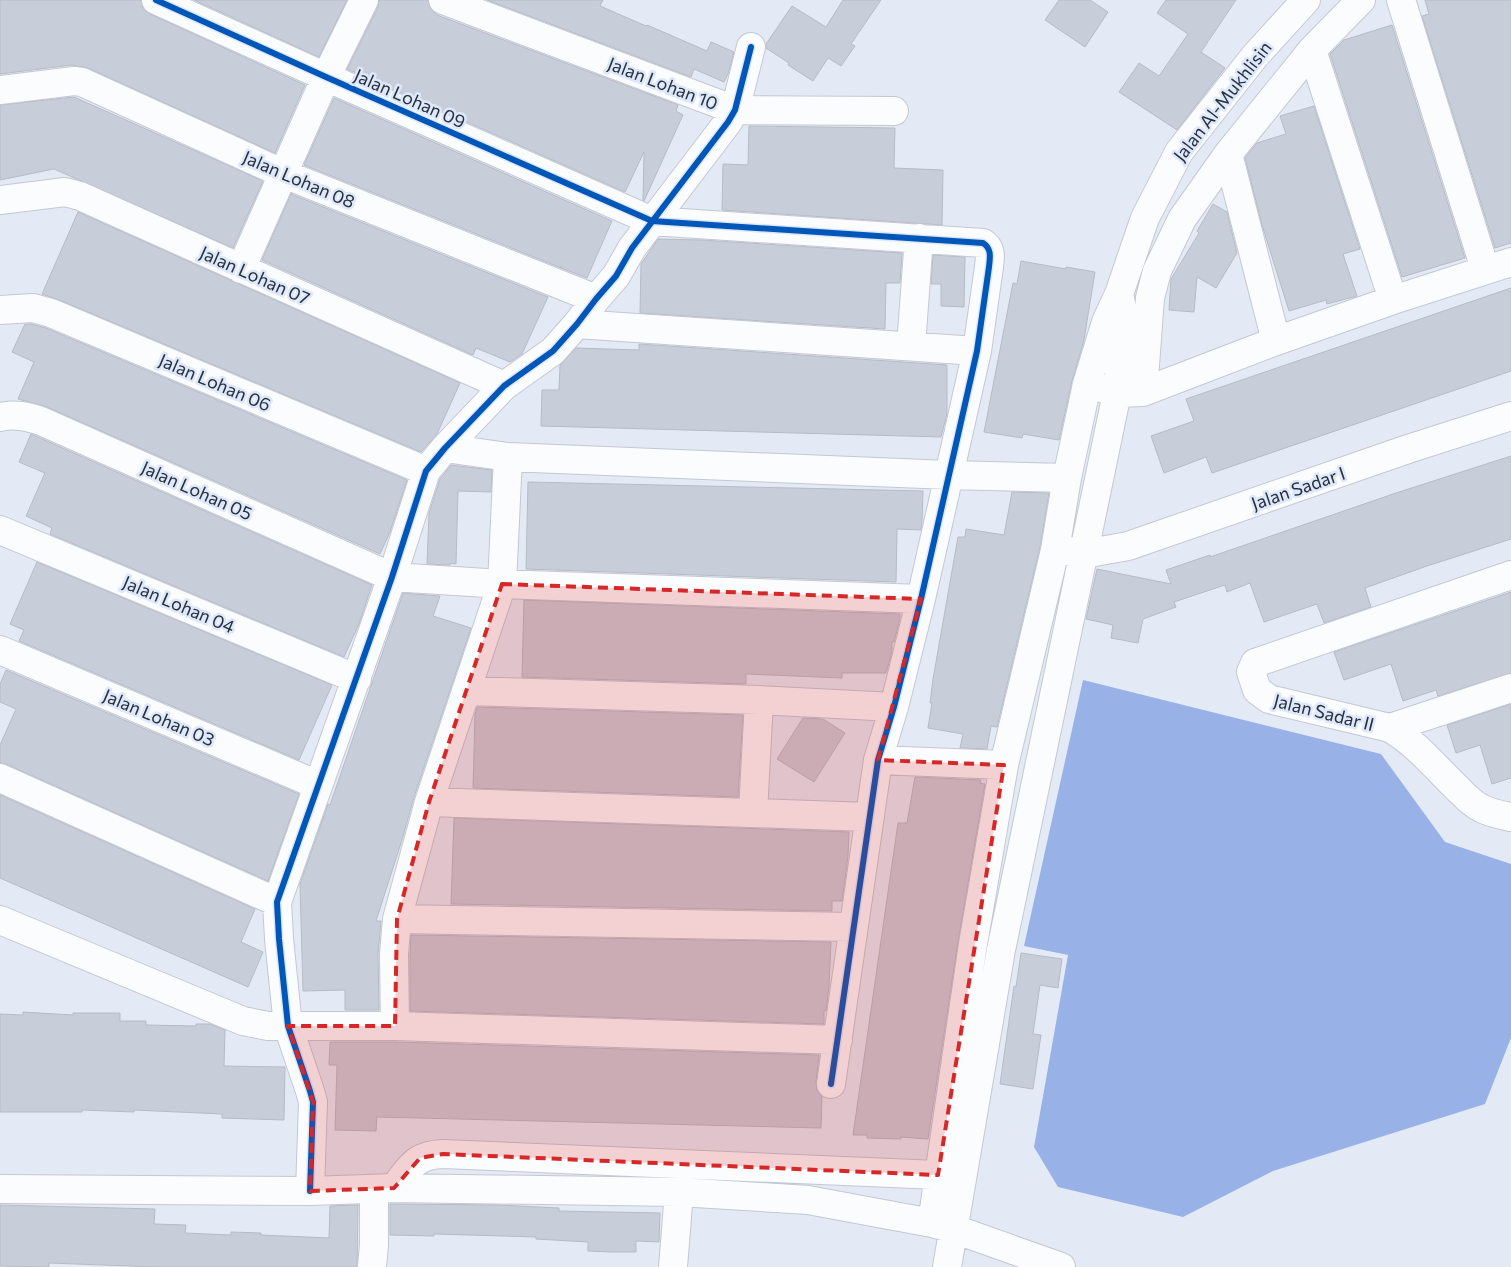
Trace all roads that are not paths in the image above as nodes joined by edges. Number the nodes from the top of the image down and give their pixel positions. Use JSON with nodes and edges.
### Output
{"nodes":[{"id":1,"x":156,"y":0,"type":"edge"},
{"id":2,"x":364,"y":0,"type":"edge"},
{"id":3,"x":443,"y":0,"type":"edge"},
{"id":4,"x":1306,"y":0,"type":"edge"},
{"id":5,"x":1361,"y":0,"type":"edge"},
{"id":6,"x":1401,"y":0,"type":"edge"},
{"id":7,"x":751,"y":47,"type":"dead end"},
{"id":8,"x":1312,"y":50,"type":"junction"},
{"id":9,"x":326,"y":77,"type":"junction"},
{"id":10,"x":0,"y":90,"type":"edge"},
{"id":11,"x":735,"y":110,"type":"junction"},
{"id":12,"x":894,"y":111,"type":"dead end"},
{"id":13,"x":1228,"y":154,"type":"junction"},
{"id":14,"x":284,"y":174,"type":"junction"},
{"id":15,"x":0,"y":200,"type":"edge"},
{"id":16,"x":652,"y":221,"type":"junction"},
{"id":17,"x":919,"y":238,"type":"junction"},
{"id":18,"x":1511,"y":262,"type":"edge"},
{"id":19,"x":241,"y":269,"type":"junction"},
{"id":20,"x":1485,"y":269,"type":"junction"},
{"id":21,"x":1120,"y":294,"type":"junction"},
{"id":22,"x":596,"y":299,"type":"junction"},
{"id":23,"x":1393,"y":300,"type":"junction"},
{"id":24,"x":0,"y":310,"type":"edge"},
{"id":25,"x":578,"y":324,"type":"junction"},
{"id":26,"x":1276,"y":341,"type":"junction"},
{"id":27,"x":911,"y":346,"type":"junction"},
{"id":28,"x":977,"y":351,"type":"junction"},
{"id":29,"x":1087,"y":384,"type":"junction"},
{"id":30,"x":504,"y":386,"type":"junction"},
{"id":31,"x":1130,"y":392,"type":"junction"},
{"id":32,"x":1511,"y":416,"type":"edge"},
{"id":33,"x":0,"y":417,"type":"edge"},
{"id":34,"x":445,"y":448,"type":"junction"},
{"id":35,"x":508,"y":457,"type":"junction"},
{"id":36,"x":426,"y":471,"type":"junction"},
{"id":37,"x":950,"y":475,"type":"junction"},
{"id":38,"x":1067,"y":478,"type":"junction"},
{"id":39,"x":0,"y":530,"type":"edge"},
{"id":40,"x":1055,"y":550,"type":"junction"},
{"id":41,"x":1084,"y":552,"type":"junction"},
{"id":42,"x":1511,"y":575,"type":"edge"},
{"id":43,"x":392,"y":577,"type":"junction"},
{"id":44,"x":502,"y":584,"type":"junction"},
{"id":45,"x":921,"y":599,"type":"junction"},
{"id":46,"x":0,"y":650,"type":"edge"},
{"id":47,"x":357,"y":678,"type":"junction"},
{"id":48,"x":1511,"y":688,"type":"edge"},
{"id":49,"x":466,"y":691,"type":"junction"},
{"id":50,"x":759,"y":700,"type":"junction"},
{"id":51,"x":894,"y":707,"type":"junction"},
{"id":52,"x":1390,"y":728,"type":"junction"},
{"id":53,"x":878,"y":760,"type":"junction"},
{"id":54,"x":1004,"y":765,"type":"junction"},
{"id":55,"x":0,"y":778,"type":"edge"},
{"id":56,"x":318,"y":785,"type":"junction"},
{"id":57,"x":429,"y":802,"type":"junction"},
{"id":58,"x":753,"y":813,"type":"junction"},
{"id":59,"x":1508,"y":815,"type":"edge"},
{"id":60,"x":870,"y":817,"type":"junction"},
{"id":61,"x":277,"y":902,"type":"junction"},
{"id":62,"x":397,"y":919,"type":"junction"},
{"id":63,"x":0,"y":920,"type":"edge"},
{"id":64,"x":853,"y":928,"type":"junction"},
{"id":65,"x":972,"y":944,"type":"junction"},
{"id":66,"x":1001,"y":950,"type":"junction"},
{"id":67,"x":288,"y":1026,"type":"junction"},
{"id":68,"x":395,"y":1026,"type":"junction"},
{"id":69,"x":838,"y":1040,"type":"junction"},
{"id":70,"x":831,"y":1084,"type":"dead end"},
{"id":71,"x":938,"y":1175,"type":"junction"},
{"id":72,"x":0,"y":1189,"type":"edge"},
{"id":73,"x":384,"y":1189,"type":"junction"},
{"id":74,"x":310,"y":1191,"type":"junction"},
{"id":75,"x":679,"y":1192,"type":"junction"},
{"id":76,"x":943,"y":1226,"type":"junction"},
{"id":77,"x":372,"y":1267,"type":"edge"},
{"id":78,"x":672,"y":1267,"type":"edge"},
{"id":79,"x":947,"y":1267,"type":"edge"},
{"id":80,"x":1061,"y":1267,"type":"edge"}],
"edges":[{"from":1,"to":9,"type":"street","name":"Jalan Lohan 09"},
{"from":2,"to":9,"type":"street"},
{"from":3,"to":11,"type":"street","name":"Jalan Lohan 10"},
{"from":4,"to":21,"type":"street","name":"Jalan Al-Mukhlisin"},
{"from":5,"to":8,"type":"street"},
{"from":6,"to":20,"type":"street"},
{"from":7,"to":11,"type":"street"},
{"from":8,"to":13,"type":"street"},
{"from":8,"to":23,"type":"street"},
{"from":9,"to":14,"type":"street"},
{"from":9,"to":16,"type":"street","name":"Jalan Lohan 09"},
{"from":10,"to":14,"type":"street","name":"Jalan Lohan 08"},
{"from":11,"to":12,"type":"street","name":"Jalan Lohan 10"},
{"from":11,"to":16,"type":"street"},
{"from":13,"to":26,"type":"street"},
{"from":13,"to":31,"type":"street"},
{"from":14,"to":19,"type":"street"},
{"from":14,"to":22,"type":"street","name":"Jalan Lohan 08"},
{"from":15,"to":19,"type":"street","name":"Jalan Lohan 07"},
{"from":16,"to":17,"type":"street"},
{"from":16,"to":22,"type":"street"},
{"from":17,"to":27,"type":"street"},
{"from":17,"to":28,"type":"street"},
{"from":18,"to":20,"type":"street"},
{"from":19,"to":30,"type":"street","name":"Jalan Lohan 07"},
{"from":20,"to":23,"type":"street"},
{"from":21,"to":29,"type":"street","name":"Jalan Al-Mukhlisin"},
{"from":21,"to":31,"type":"street"},
{"from":22,"to":25,"type":"street"},
{"from":23,"to":26,"type":"street"},
{"from":24,"to":36,"type":"street","name":"Jalan Lohan 06"},
{"from":25,"to":27,"type":"street"},
{"from":25,"to":30,"type":"street"},
{"from":26,"to":31,"type":"street"},
{"from":27,"to":28,"type":"street"},
{"from":28,"to":37,"type":"street"},
{"from":29,"to":31,"type":"street"},
{"from":29,"to":38,"type":"street","name":"Jalan Al-Mukhlisin"},
{"from":30,"to":34,"type":"street"},
{"from":31,"to":41,"type":"street"},
{"from":32,"to":41,"type":"street","name":"Jalan Sadar I"},
{"from":33,"to":43,"type":"street","name":"Jalan Lohan 05"},
{"from":34,"to":35,"type":"street"},
{"from":34,"to":36,"type":"street"},
{"from":35,"to":37,"type":"street"},
{"from":35,"to":44,"type":"street"},
{"from":36,"to":43,"type":"street"},
{"from":37,"to":38,"type":"street"},
{"from":37,"to":45,"type":"street"},
{"from":38,"to":40,"type":"street","name":"Jalan Al-Mukhlisin"},
{"from":39,"to":47,"type":"street","name":"Jalan Lohan 04"},
{"from":40,"to":41,"type":"street","name":"Jalan Sadar I"},
{"from":40,"to":54,"type":"street","name":"Jalan Al-Mukhlisin"},
{"from":41,"to":66,"type":"street"},
{"from":42,"to":52,"type":"street","name":"Jalan Sadar II"},
{"from":43,"to":44,"type":"street"},
{"from":43,"to":47,"type":"street"},
{"from":44,"to":45,"type":"street"},
{"from":44,"to":49,"type":"street"},
{"from":45,"to":51,"type":"street"},
{"from":46,"to":56,"type":"street","name":"Jalan Lohan 03"},
{"from":47,"to":56,"type":"street"},
{"from":48,"to":52,"type":"street"},
{"from":49,"to":50,"type":"street"},
{"from":49,"to":57,"type":"street"},
{"from":50,"to":51,"type":"street"},
{"from":50,"to":58,"type":"street"},
{"from":51,"to":53,"type":"street"},
{"from":52,"to":59,"type":"street","name":"Jalan Sadar II"},
{"from":53,"to":54,"type":"street"},
{"from":53,"to":60,"type":"street"},
{"from":54,"to":65,"type":"street","name":"Jalan Al-Mukhlisin"},
{"from":55,"to":61,"type":"street"},
{"from":56,"to":61,"type":"street"},
{"from":57,"to":58,"type":"street"},
{"from":57,"to":62,"type":"street"},
{"from":58,"to":60,"type":"street"},
{"from":60,"to":64,"type":"street"},
{"from":61,"to":67,"type":"street"},
{"from":62,"to":64,"type":"street"},
{"from":62,"to":68,"type":"street"},
{"from":63,"to":67,"type":"street"},
{"from":64,"to":69,"type":"street"},
{"from":65,"to":66,"type":"street"},
{"from":65,"to":71,"type":"street","name":"Jalan Al-Mukhlisin"},
{"from":66,"to":76,"type":"street"},
{"from":67,"to":68,"type":"street"},
{"from":67,"to":74,"type":"street"},
{"from":68,"to":69,"type":"street"},
{"from":69,"to":70,"type":"street"},
{"from":71,"to":73,"type":"street"},
{"from":71,"to":76,"type":"street","name":"Jalan Al-Mukhlisin"},
{"from":72,"to":74,"type":"street"},
{"from":73,"to":74,"type":"street"},
{"from":73,"to":75,"type":"street"},
{"from":73,"to":77,"type":"street"},
{"from":75,"to":76,"type":"street"},
{"from":75,"to":78,"type":"street"},
{"from":76,"to":79,"type":"street"},
{"from":76,"to":80,"type":"street"}]}
